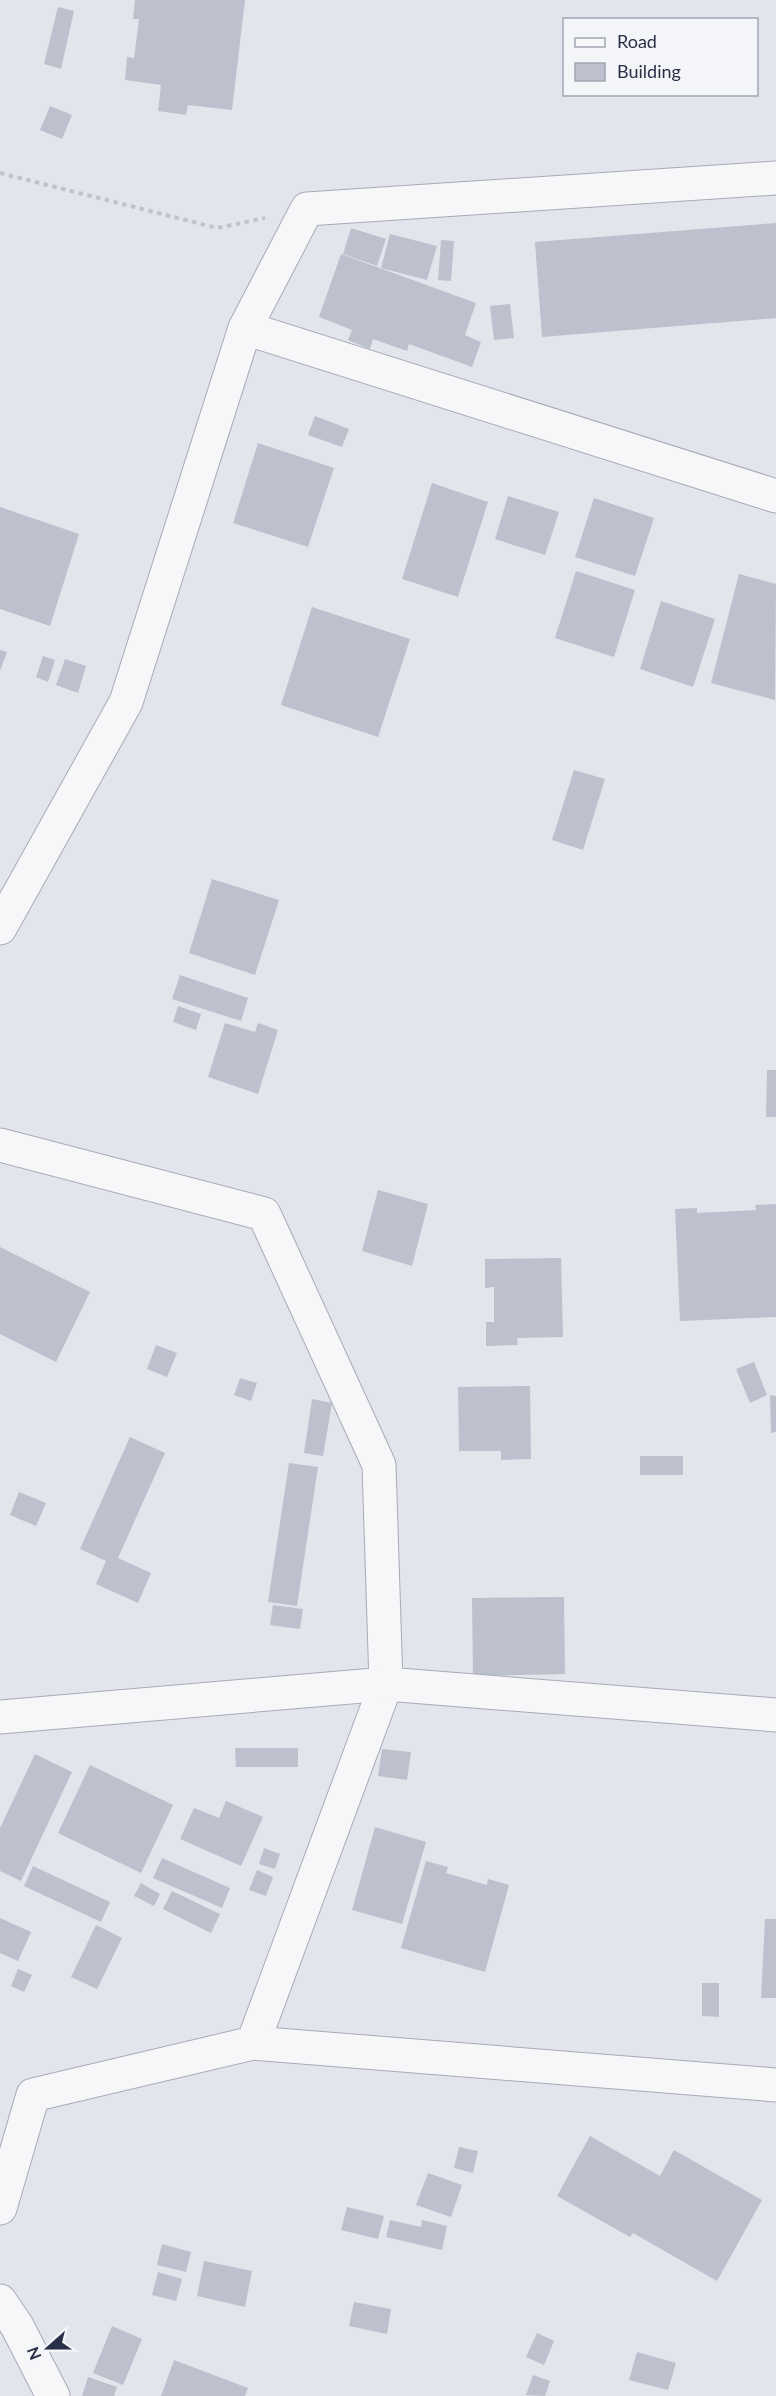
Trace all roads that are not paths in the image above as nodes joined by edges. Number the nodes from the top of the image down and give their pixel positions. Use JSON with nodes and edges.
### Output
{"nodes":[{"id":1,"x":776,"y":178,"type":"edge"},
{"id":2,"x":245,"y":328,"type":"junction"},
{"id":3,"x":776,"y":496,"type":"edge"},
{"id":4,"x":0,"y":928,"type":"edge"},
{"id":5,"x":0,"y":1145,"type":"edge"},
{"id":6,"x":386,"y":1684,"type":"junction"},
{"id":7,"x":776,"y":1715,"type":"edge"},
{"id":8,"x":0,"y":1717,"type":"edge"},
{"id":9,"x":253,"y":2043,"type":"junction"},
{"id":10,"x":776,"y":2085,"type":"edge"},
{"id":11,"x":0,"y":2208,"type":"edge"},
{"id":12,"x":0,"y":2301,"type":"edge"},
{"id":13,"x":53,"y":2396,"type":"edge"}],
"edges":[{"from":1,"to":2,"type":"street"},
{"from":2,"to":3,"type":"street"},
{"from":2,"to":4,"type":"street"},
{"from":5,"to":6,"type":"street"},
{"from":6,"to":7,"type":"street"},
{"from":6,"to":8,"type":"street"},
{"from":6,"to":9,"type":"street"},
{"from":9,"to":10,"type":"street"},
{"from":9,"to":11,"type":"street"},
{"from":12,"to":13,"type":"street"}]}
